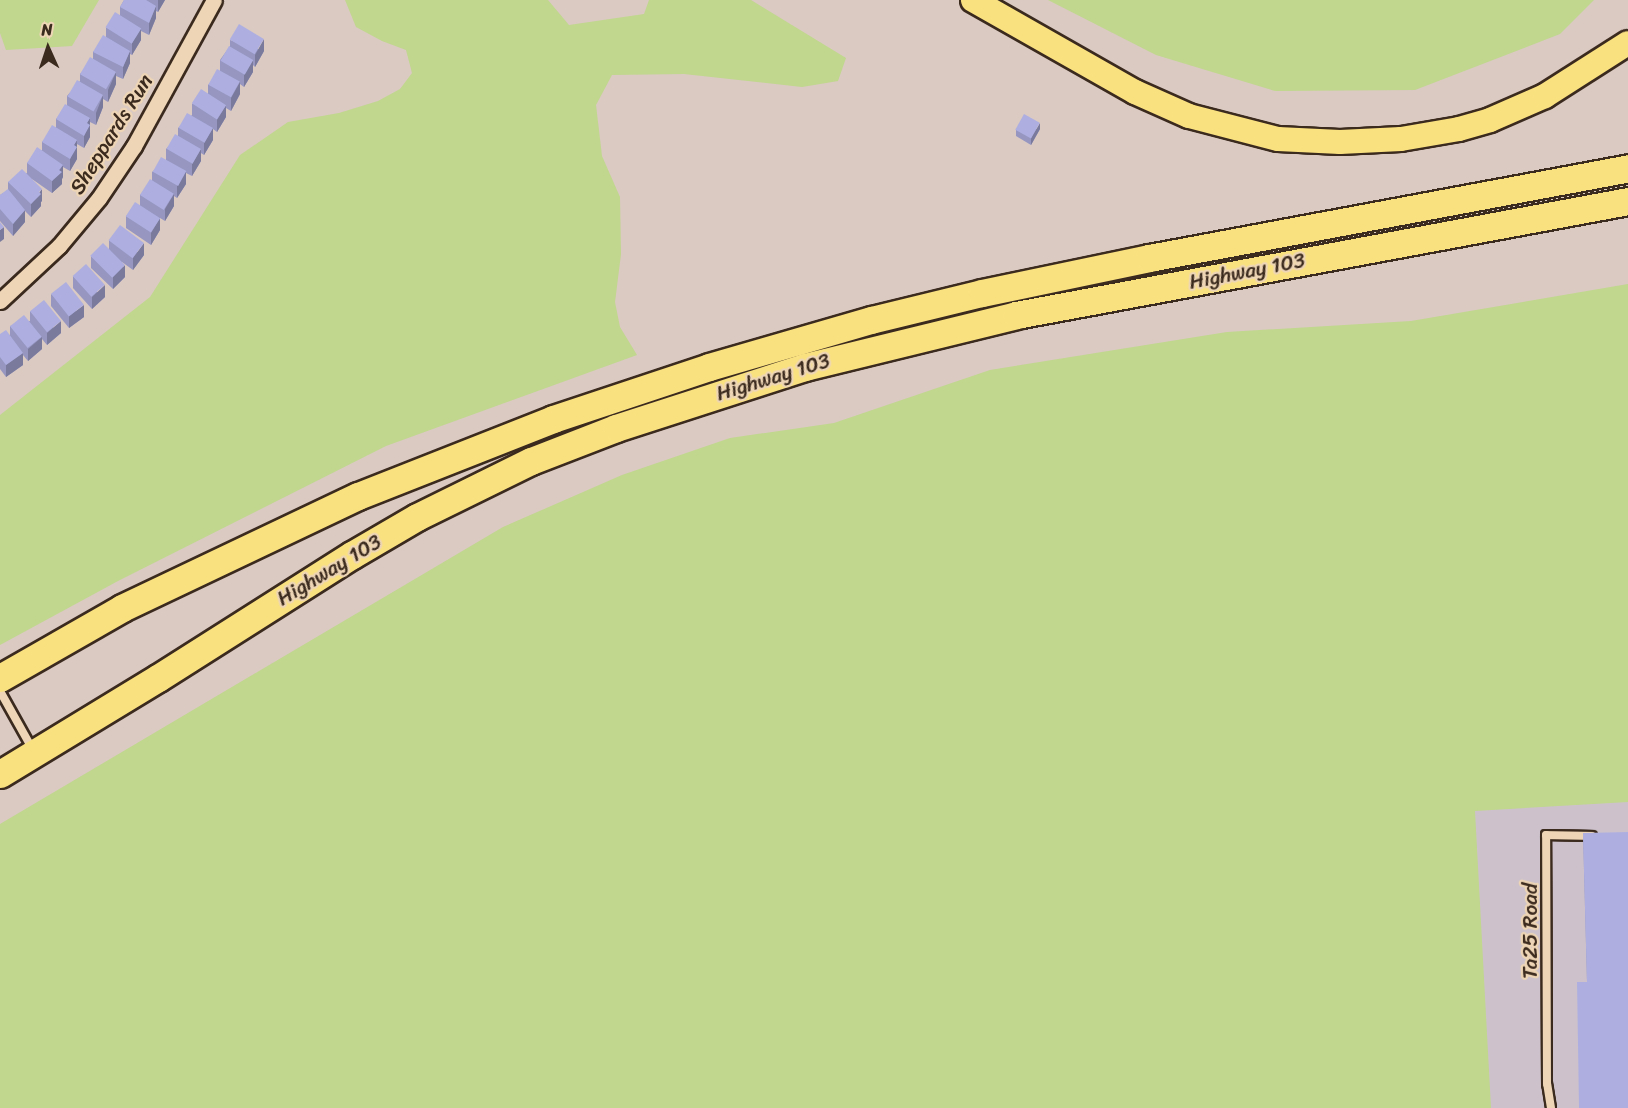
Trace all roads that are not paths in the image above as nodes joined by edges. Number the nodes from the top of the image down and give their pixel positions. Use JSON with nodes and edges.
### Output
{"nodes":[{"id":1,"x":214,"y":0,"type":"edge"},
{"id":2,"x":973,"y":0,"type":"edge"},
{"id":3,"x":1628,"y":43,"type":"edge"},
{"id":4,"x":1628,"y":148,"type":"edge"},
{"id":5,"x":1628,"y":168,"type":"edge"},
{"id":6,"x":1628,"y":201,"type":"edge"},
{"id":7,"x":1176,"y":253,"type":"junction"},
{"id":8,"x":0,"y":301,"type":"edge"},
{"id":9,"x":0,"y":678,"type":"edge"},
{"id":10,"x":0,"y":691,"type":"edge"},
{"id":11,"x":35,"y":753,"type":"junction"},
{"id":12,"x":0,"y":774,"type":"edge"},
{"id":13,"x":1605,"y":837,"type":"edge"},
{"id":14,"x":1551,"y":1108,"type":"edge"}],
"edges":[{"from":1,"to":8,"type":"street","name":"Sheppards Run"},
{"from":2,"to":3,"type":"main road"},
{"from":4,"to":7,"type":"highway"},
{"from":5,"to":7,"type":"highway","name":"Highway 103"},
{"from":6,"to":11,"type":"highway","name":"Highway 103"},
{"from":7,"to":9,"type":"highway","name":"Highway 103"},
{"from":10,"to":11,"type":"lane"},
{"from":11,"to":12,"type":"highway","name":"Highway 103"},
{"from":13,"to":14,"type":"lane","name":"Ta25 Road"}]}
